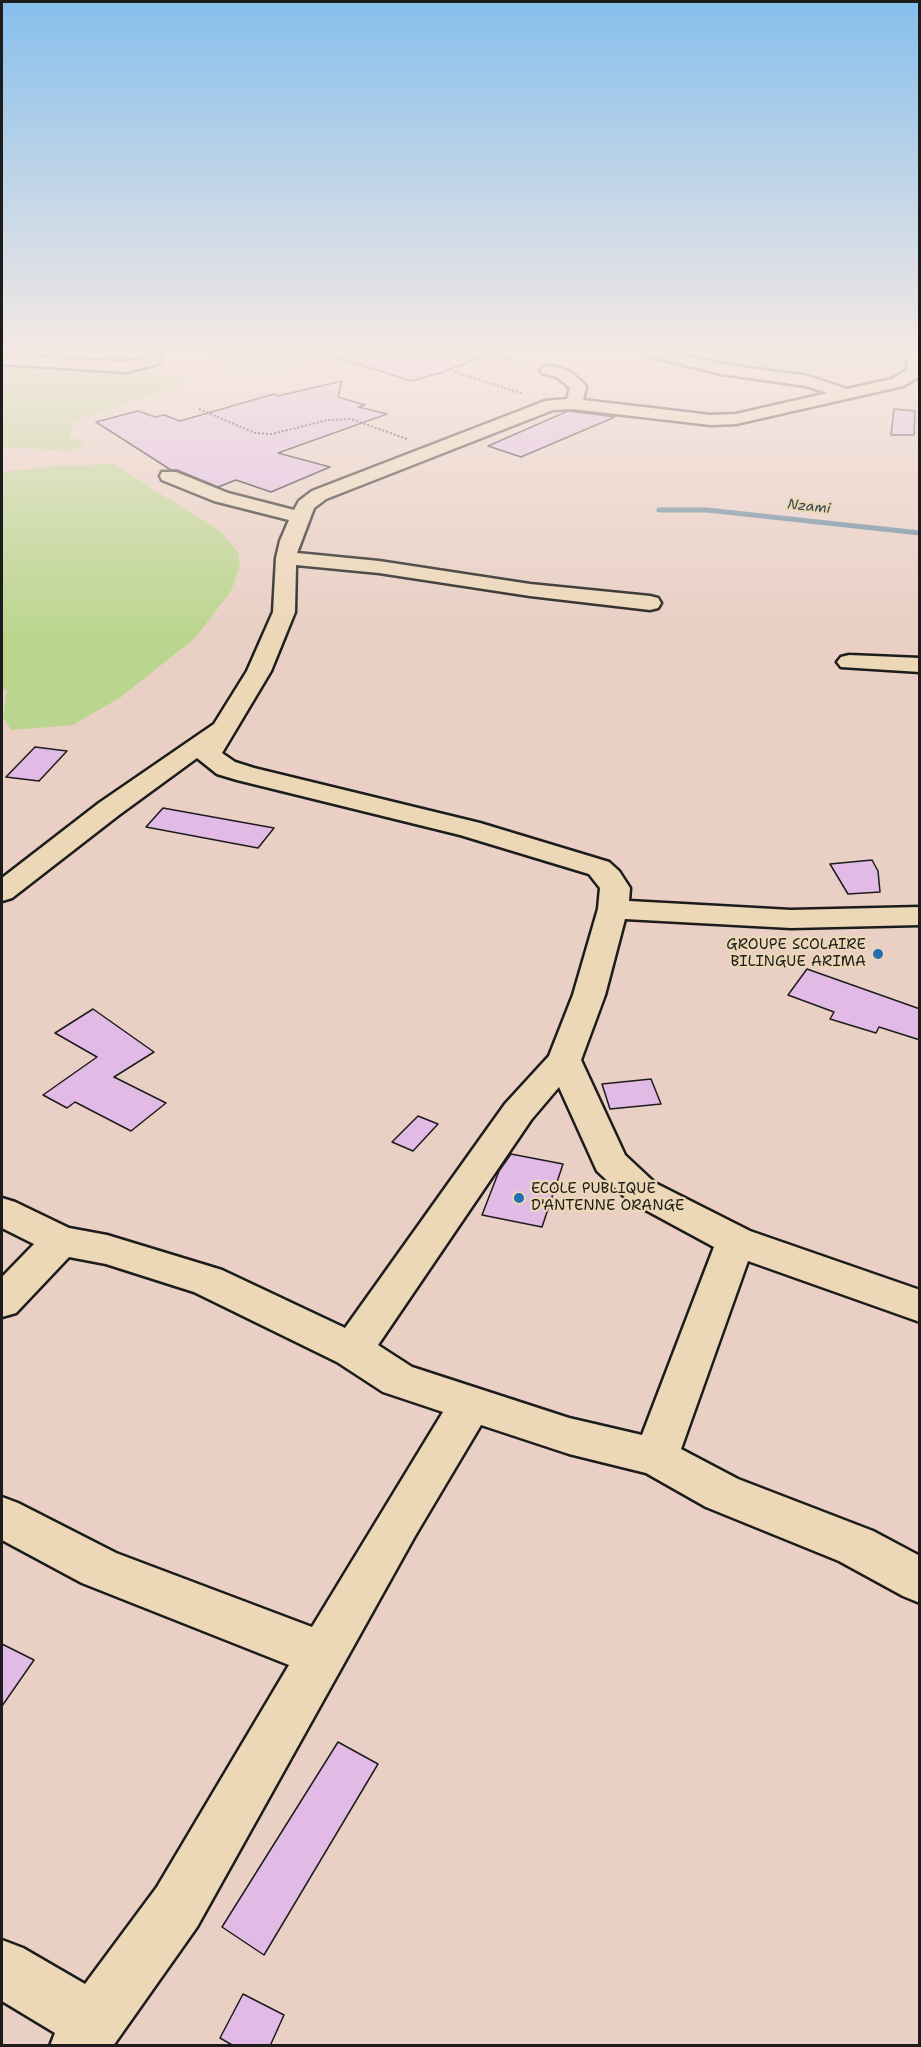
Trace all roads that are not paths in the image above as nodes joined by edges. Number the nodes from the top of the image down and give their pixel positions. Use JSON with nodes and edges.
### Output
{"nodes":[{"id":1,"x":442,"y":448,"type":"edge"},
{"id":2,"x":169,"y":476,"type":"dead end"},
{"id":3,"x":299,"y":517,"type":"junction"},
{"id":4,"x":286,"y":558,"type":"junction"},
{"id":5,"x":650,"y":603,"type":"dead end"},
{"id":6,"x":849,"y":662,"type":"dead end"},
{"id":7,"x":920,"y":665,"type":"edge"},
{"id":8,"x":222,"y":729,"type":"junction"},
{"id":9,"x":2,"y":892,"type":"edge"},
{"id":10,"x":613,"y":909,"type":"junction"},
{"id":11,"x":920,"y":916,"type":"edge"},
{"id":12,"x":564,"y":1060,"type":"junction"},
{"id":13,"x":2,"y":1212,"type":"edge"},
{"id":14,"x":61,"y":1241,"type":"junction"},
{"id":15,"x":736,"y":1241,"type":"junction"},
{"id":16,"x":2,"y":1302,"type":"edge"},
{"id":17,"x":920,"y":1306,"type":"edge"},
{"id":18,"x":352,"y":1350,"type":"junction"},
{"id":19,"x":471,"y":1404,"type":"junction"},
{"id":20,"x":656,"y":1457,"type":"junction"},
{"id":21,"x":2,"y":1517,"type":"edge"},
{"id":22,"x":920,"y":1581,"type":"edge"},
{"id":23,"x":323,"y":1655,"type":"junction"},
{"id":24,"x":2,"y":1969,"type":"edge"},
{"id":25,"x":86,"y":2034,"type":"edge"}],
"edges":[{"from":1,"to":3,"type":"street"},
{"from":2,"to":3,"type":"street"},
{"from":3,"to":4,"type":"street"},
{"from":4,"to":5,"type":"street"},
{"from":4,"to":8,"type":"street"},
{"from":6,"to":7,"type":"street"},
{"from":8,"to":9,"type":"street"},
{"from":8,"to":10,"type":"street"},
{"from":10,"to":11,"type":"street"},
{"from":10,"to":12,"type":"street"},
{"from":12,"to":15,"type":"street"},
{"from":12,"to":18,"type":"street"},
{"from":13,"to":14,"type":"street"},
{"from":14,"to":16,"type":"street"},
{"from":14,"to":18,"type":"street"},
{"from":15,"to":17,"type":"street"},
{"from":15,"to":20,"type":"street"},
{"from":18,"to":19,"type":"street"},
{"from":19,"to":20,"type":"street"},
{"from":19,"to":23,"type":"street"},
{"from":20,"to":22,"type":"street"},
{"from":21,"to":23,"type":"street"},
{"from":23,"to":25,"type":"street"},
{"from":24,"to":25,"type":"street"}]}
